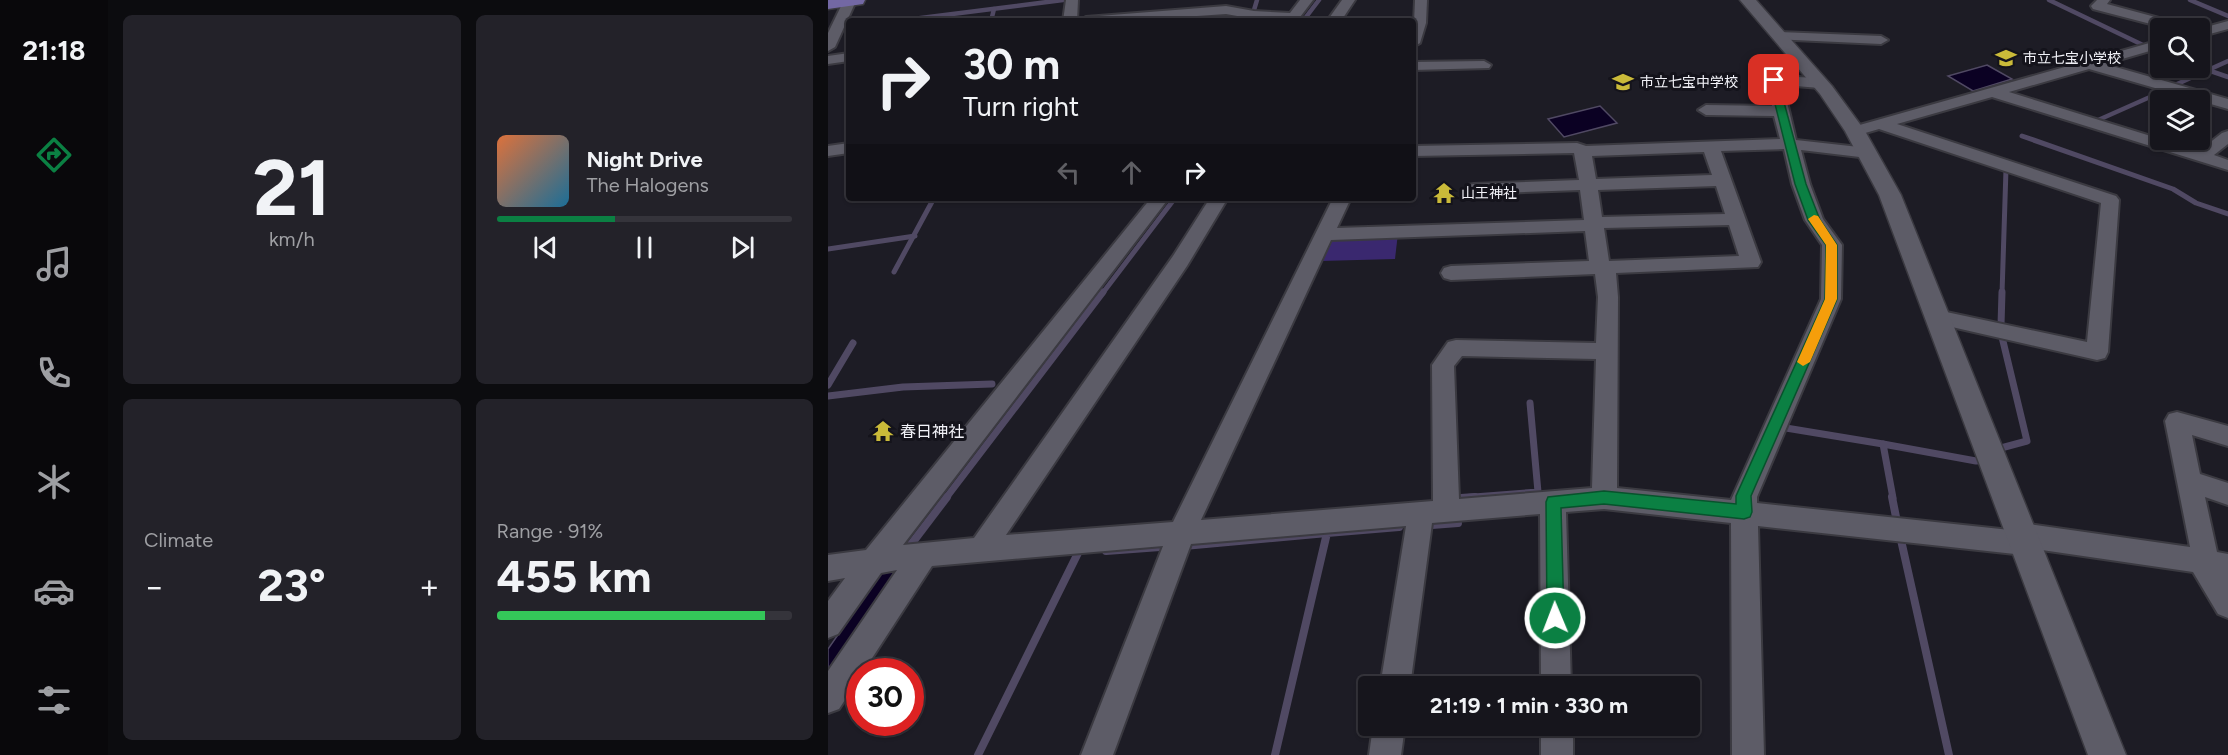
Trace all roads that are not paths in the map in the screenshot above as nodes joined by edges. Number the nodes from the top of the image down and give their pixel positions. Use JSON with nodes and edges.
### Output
{"nodes":[{"id":1,"x":856,"y":0,"type":"edge"},
{"id":2,"x":1072,"y":0,"type":"edge"},
{"id":3,"x":1307,"y":0,"type":"edge"},
{"id":4,"x":1349,"y":0,"type":"edge"},
{"id":5,"x":1421,"y":0,"type":"edge"},
{"id":6,"x":1748,"y":0,"type":"edge"},
{"id":7,"x":2104,"y":0,"type":"edge"},
{"id":8,"x":850,"y":1,"type":"edge"},
{"id":9,"x":828,"y":3,"type":"edge"},
{"id":10,"x":1070,"y":18,"type":"edge"},
{"id":11,"x":1116,"y":18,"type":"edge"},
{"id":12,"x":1282,"y":18,"type":"edge"},
{"id":13,"x":1292,"y":18,"type":"edge"},
{"id":14,"x":1336,"y":18,"type":"edge"},
{"id":15,"x":2150,"y":20,"type":"edge"},
{"id":16,"x":2228,"y":25,"type":"edge"},
{"id":17,"x":2210,"y":30,"type":"edge"},
{"id":18,"x":1416,"y":33,"type":"edge"},
{"id":19,"x":1779,"y":36,"type":"junction"},
{"id":20,"x":1881,"y":40,"type":"dead end"},
{"id":21,"x":828,"y":47,"type":"edge"},
{"id":22,"x":2150,"y":47,"type":"edge"},
{"id":23,"x":846,"y":57,"type":"edge"},
{"id":24,"x":828,"y":60,"type":"edge"},
{"id":25,"x":2090,"y":64,"type":"junction"},
{"id":26,"x":1484,"y":65,"type":"dead end"},
{"id":27,"x":1416,"y":66,"type":"edge"},
{"id":28,"x":1820,"y":83,"type":"junction"},
{"id":29,"x":1993,"y":92,"type":"junction"},
{"id":30,"x":2228,"y":104,"type":"edge"},
{"id":31,"x":1706,"y":110,"type":"dead end"},
{"id":32,"x":1781,"y":111,"type":"junction"},
{"id":33,"x":1880,"y":124,"type":"junction"},
{"id":34,"x":2228,"y":136,"type":"edge"},
{"id":35,"x":1862,"y":142,"type":"junction"},
{"id":36,"x":1790,"y":144,"type":"junction"},
{"id":37,"x":1711,"y":147,"type":"junction"},
{"id":38,"x":846,"y":148,"type":"edge"},
{"id":39,"x":828,"y":151,"type":"edge"},
{"id":40,"x":1416,"y":151,"type":"edge"},
{"id":41,"x":1583,"y":151,"type":"junction"},
{"id":42,"x":2201,"y":157,"type":"junction"},
{"id":43,"x":2228,"y":165,"type":"edge"},
{"id":44,"x":1723,"y":180,"type":"junction"},
{"id":45,"x":1588,"y":185,"type":"junction"},
{"id":46,"x":1474,"y":189,"type":"dead end"},
{"id":47,"x":1158,"y":201,"type":"edge"},
{"id":48,"x":1216,"y":201,"type":"edge"},
{"id":49,"x":1341,"y":201,"type":"edge"},
{"id":50,"x":1736,"y":219,"type":"junction"},
{"id":51,"x":1594,"y":224,"type":"junction"},
{"id":52,"x":1326,"y":234,"type":"junction"},
{"id":53,"x":1600,"y":267,"type":"junction"},
{"id":54,"x":1451,"y":273,"type":"dead end"},
{"id":55,"x":1937,"y":317,"type":"junction"},
{"id":56,"x":1607,"y":351,"type":"junction"},
{"id":57,"x":2228,"y":436,"type":"edge"},
{"id":58,"x":2188,"y":482,"type":"junction"},
{"id":59,"x":2228,"y":494,"type":"edge"},
{"id":60,"x":1604,"y":498,"type":"junction"},
{"id":61,"x":1553,"y":502,"type":"junction"},
{"id":62,"x":1433,"y":511,"type":"junction"},
{"id":63,"x":1744,"y":512,"type":"junction"},
{"id":64,"x":1182,"y":531,"type":"junction"},
{"id":65,"x":2023,"y":539,"type":"junction"},
{"id":66,"x":982,"y":549,"type":"junction"},
{"id":67,"x":918,"y":555,"type":"junction"},
{"id":68,"x":879,"y":561,"type":"junction"},
{"id":69,"x":2212,"y":563,"type":"edge"},
{"id":70,"x":828,"y":568,"type":"edge"},
{"id":71,"x":2228,"y":605,"type":"edge"},
{"id":72,"x":828,"y":624,"type":"edge"},
{"id":73,"x":1397,"y":676,"type":"edge"},
{"id":74,"x":1556,"y":676,"type":"edge"},
{"id":75,"x":828,"y":698,"type":"edge"},
{"id":76,"x":1388,"y":736,"type":"edge"},
{"id":77,"x":1557,"y":736,"type":"edge"},
{"id":78,"x":1097,"y":755,"type":"edge"},
{"id":79,"x":1385,"y":755,"type":"edge"},
{"id":80,"x":1557,"y":755,"type":"edge"},
{"id":81,"x":1748,"y":755,"type":"edge"},
{"id":82,"x":2107,"y":755,"type":"edge"}],
"edges":[{"from":1,"to":8,"type":"main road"},
{"from":2,"to":10,"type":"street"},
{"from":3,"to":13,"type":"street"},
{"from":4,"to":14,"type":"street"},
{"from":5,"to":18,"type":"street"},
{"from":6,"to":19,"type":"street"},
{"from":7,"to":15,"type":"street"},
{"from":8,"to":9,"type":"main road"},
{"from":8,"to":21,"type":"street"},
{"from":11,"to":12,"type":"street"},
{"from":16,"to":17,"type":"street"},
{"from":19,"to":20,"type":"street"},
{"from":19,"to":28,"type":"street"},
{"from":22,"to":25,"type":"street"},
{"from":23,"to":24,"type":"street"},
{"from":25,"to":29,"type":"street"},
{"from":25,"to":30,"type":"street"},
{"from":26,"to":27,"type":"street"},
{"from":28,"to":32,"type":"street"},
{"from":28,"to":35,"type":"street"},
{"from":29,"to":33,"type":"street"},
{"from":29,"to":42,"type":"street"},
{"from":31,"to":32,"type":"street"},
{"from":32,"to":36,"type":"street"},
{"from":33,"to":35,"type":"street"},
{"from":33,"to":55,"type":"street"},
{"from":34,"to":42,"type":"street"},
{"from":35,"to":36,"type":"street"},
{"from":35,"to":55,"type":"street"},
{"from":36,"to":37,"type":"street"},
{"from":36,"to":63,"type":"street"},
{"from":37,"to":41,"type":"street"},
{"from":37,"to":44,"type":"street"},
{"from":38,"to":39,"type":"street"},
{"from":40,"to":41,"type":"street"},
{"from":41,"to":45,"type":"street"},
{"from":42,"to":43,"type":"street"},
{"from":44,"to":45,"type":"street"},
{"from":44,"to":50,"type":"street"},
{"from":45,"to":46,"type":"street"},
{"from":45,"to":51,"type":"street"},
{"from":47,"to":68,"type":"street"},
{"from":48,"to":66,"type":"street"},
{"from":49,"to":52,"type":"street"},
{"from":50,"to":51,"type":"street"},
{"from":50,"to":53,"type":"street"},
{"from":51,"to":52,"type":"street"},
{"from":51,"to":53,"type":"street"},
{"from":52,"to":64,"type":"street"},
{"from":53,"to":54,"type":"street"},
{"from":53,"to":56,"type":"street"},
{"from":55,"to":65,"type":"street"},
{"from":56,"to":60,"type":"street"},
{"from":56,"to":62,"type":"street"},
{"from":57,"to":58,"type":"street"},
{"from":58,"to":59,"type":"street"},
{"from":58,"to":69,"type":"street"},
{"from":60,"to":61,"type":"street"},
{"from":60,"to":63,"type":"street"},
{"from":61,"to":62,"type":"street"},
{"from":61,"to":74,"type":"street"},
{"from":62,"to":64,"type":"street"},
{"from":62,"to":73,"type":"street"},
{"from":63,"to":65,"type":"street"},
{"from":63,"to":81,"type":"street"},
{"from":64,"to":66,"type":"street"},
{"from":64,"to":78,"type":"street"},
{"from":65,"to":69,"type":"street"},
{"from":65,"to":82,"type":"street"},
{"from":66,"to":67,"type":"street"},
{"from":67,"to":68,"type":"street"},
{"from":67,"to":75,"type":"street"},
{"from":68,"to":70,"type":"street"},
{"from":68,"to":72,"type":"street"},
{"from":69,"to":71,"type":"street"},
{"from":76,"to":79,"type":"street"},
{"from":77,"to":80,"type":"street"}]}
